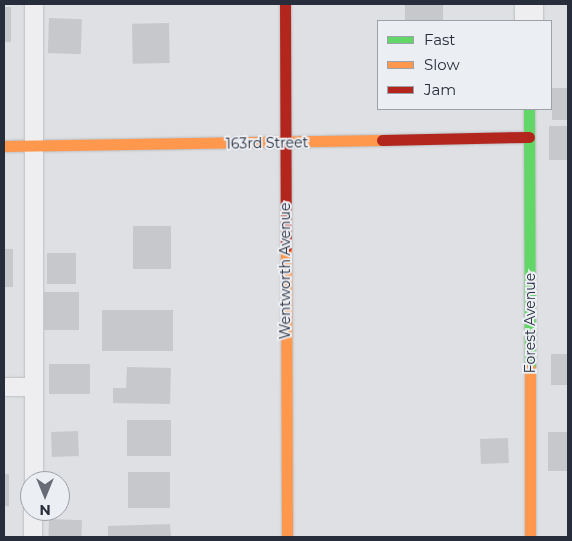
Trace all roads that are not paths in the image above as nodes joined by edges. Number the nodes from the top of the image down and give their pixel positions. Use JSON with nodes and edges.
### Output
{"nodes":[{"id":1,"x":34,"y":4,"type":"edge"},
{"id":2,"x":284,"y":4,"type":"edge"},
{"id":3,"x":529,"y":4,"type":"edge"},
{"id":4,"x":529,"y":20,"type":"edge"},
{"id":5,"x":529,"y":110,"type":"edge"},
{"id":6,"x":529,"y":137,"type":"junction"},
{"id":7,"x":285,"y":143,"type":"junction"},
{"id":8,"x":4,"y":146,"type":"edge"},
{"id":9,"x":34,"y":147,"type":"junction"},
{"id":10,"x":4,"y":387,"type":"edge"},
{"id":11,"x":34,"y":387,"type":"junction"},
{"id":12,"x":34,"y":471,"type":"edge"},
{"id":13,"x":34,"y":521,"type":"edge"},
{"id":14,"x":34,"y":537,"type":"edge"},
{"id":15,"x":286,"y":537,"type":"edge"},
{"id":16,"x":530,"y":537,"type":"edge"}],
"edges":[{"from":1,"to":9,"type":"lane"},
{"from":2,"to":7,"type":"street","name":"Wentworth Avenue"},
{"from":3,"to":4,"type":"street"},
{"from":5,"to":6,"type":"street","name":"Forest Avenue"},
{"from":6,"to":7,"type":"street","name":"163rd Street"},
{"from":6,"to":16,"type":"street","name":"Forest Avenue"},
{"from":7,"to":9,"type":"street","name":"163rd Street"},
{"from":7,"to":15,"type":"street","name":"Wentworth Avenue"},
{"from":8,"to":9,"type":"street","name":"163rd Street"},
{"from":9,"to":11,"type":"lane"},
{"from":10,"to":11,"type":"lane"},
{"from":11,"to":12,"type":"lane"},
{"from":13,"to":14,"type":"lane"}]}
